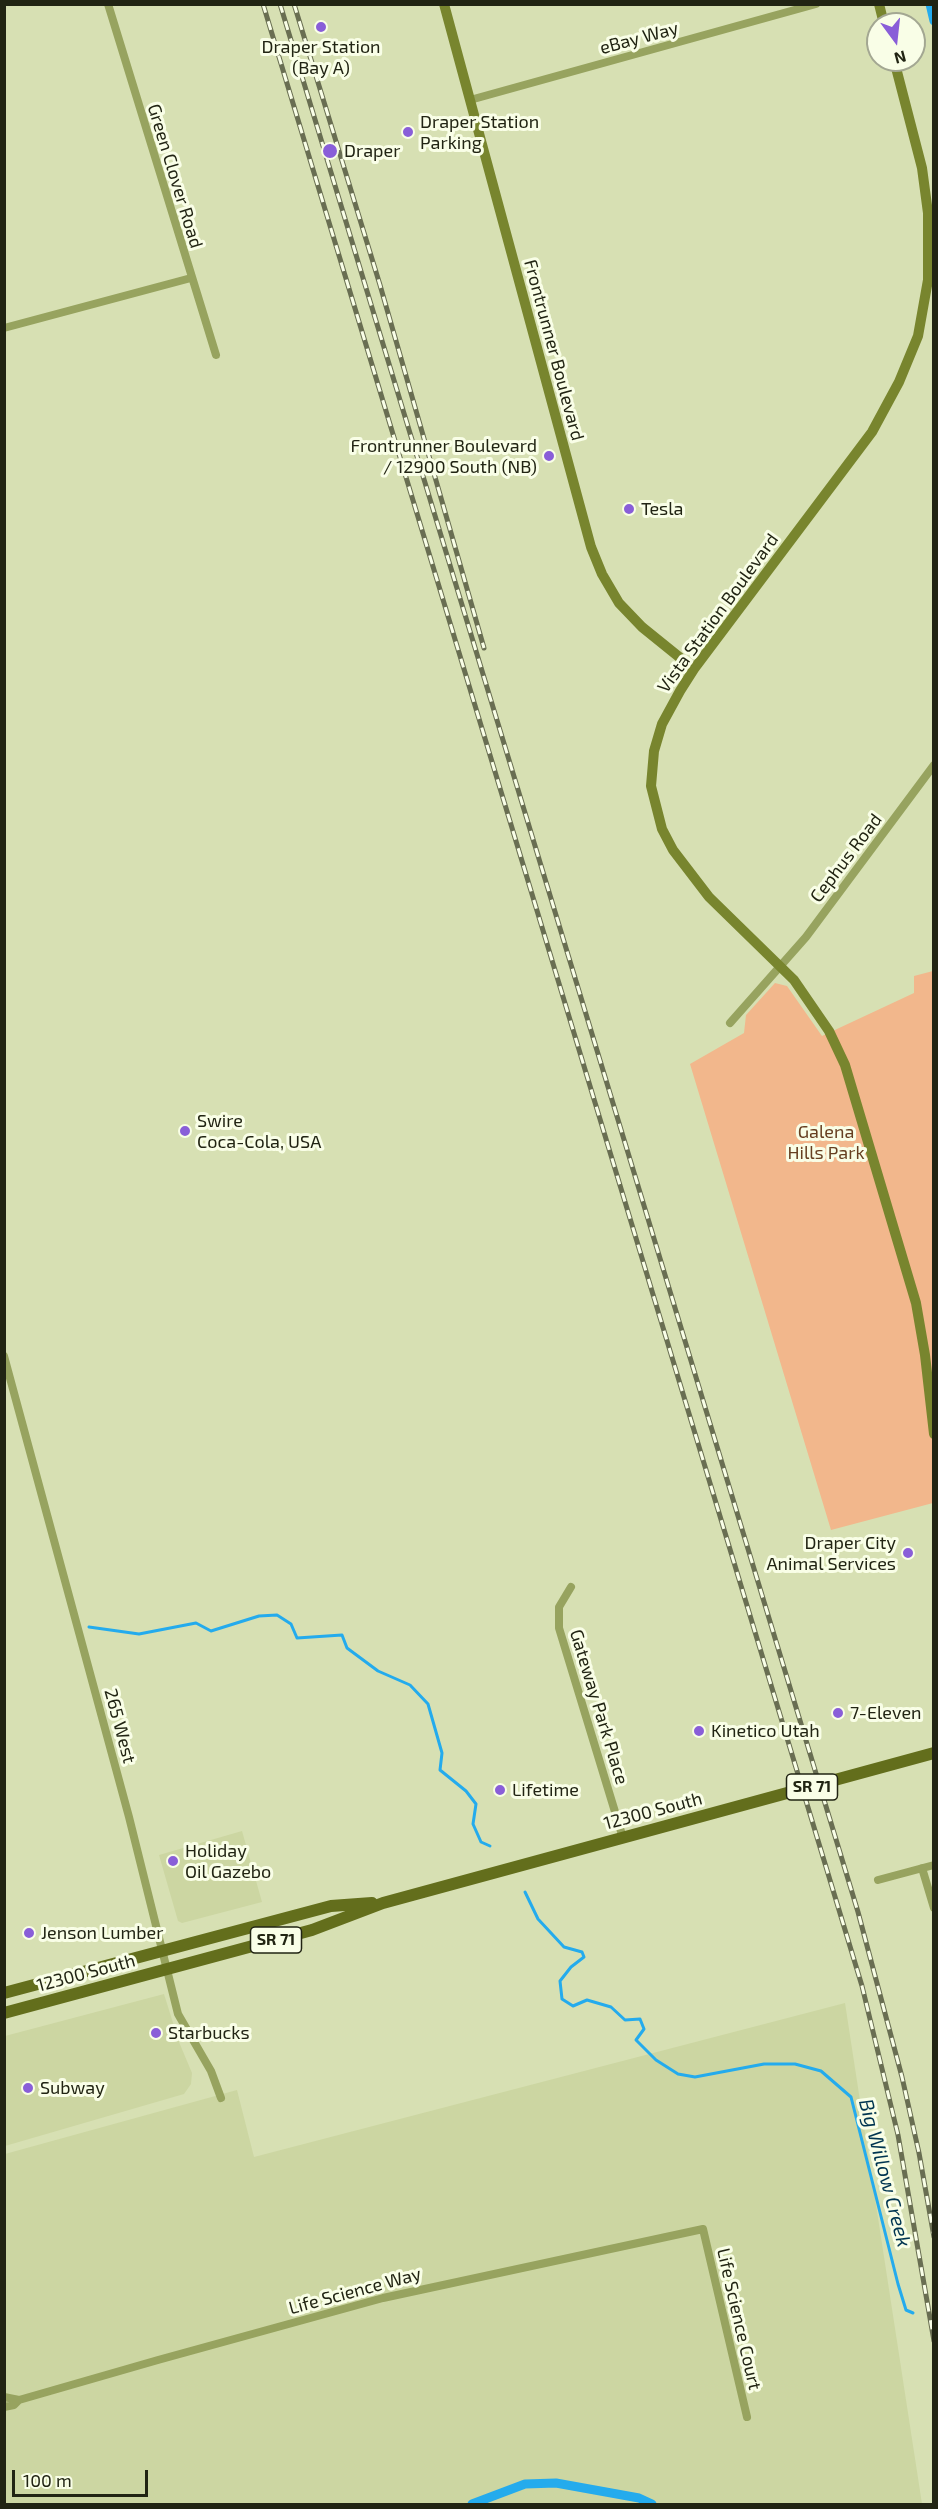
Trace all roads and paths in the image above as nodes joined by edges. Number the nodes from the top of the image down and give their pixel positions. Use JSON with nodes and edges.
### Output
{"nodes":[{"id":1,"x":108,"y":4,"type":"edge"},
{"id":2,"x":444,"y":4,"type":"edge"},
{"id":3,"x":816,"y":4,"type":"edge"},
{"id":4,"x":897,"y":72,"type":"edge"},
{"id":5,"x":470,"y":100,"type":"junction"},
{"id":6,"x":191,"y":278,"type":"junction"},
{"id":7,"x":4,"y":328,"type":"edge"},
{"id":8,"x":216,"y":355,"type":"dead end"},
{"id":9,"x":694,"y":669,"type":"junction"},
{"id":10,"x":933,"y":765,"type":"edge"},
{"id":11,"x":779,"y":965,"type":"junction"},
{"id":12,"x":730,"y":1023,"type":"dead end"},
{"id":13,"x":4,"y":1356,"type":"edge"},
{"id":14,"x":933,"y":1434,"type":"edge"},
{"id":15,"x":571,"y":1587,"type":"dead end"},
{"id":16,"x":933,"y":1754,"type":"edge"},
{"id":17,"x":623,"y":1838,"type":"junction"},
{"id":18,"x":933,"y":1865,"type":"edge"},
{"id":19,"x":922,"y":1868,"type":"junction"},
{"id":20,"x":878,"y":1880,"type":"dead end"},
{"id":21,"x":382,"y":1903,"type":"junction"},
{"id":22,"x":933,"y":1908,"type":"edge"},
{"id":23,"x":162,"y":1951,"type":"junction"},
{"id":24,"x":166,"y":1969,"type":"junction"},
{"id":25,"x":4,"y":1993,"type":"edge"},
{"id":26,"x":4,"y":2013,"type":"edge"},
{"id":27,"x":221,"y":2098,"type":"dead end"},
{"id":28,"x":703,"y":2229,"type":"joint"},
{"id":29,"x":4,"y":2397,"type":"edge"},
{"id":30,"x":19,"y":2400,"type":"junction"},
{"id":31,"x":4,"y":2407,"type":"edge"},
{"id":32,"x":747,"y":2417,"type":"dead end"}],
"edges":[{"from":1,"to":6,"type":"street","name":"Green Clover Road"},
{"from":2,"to":5,"type":"street","name":"Frontrunner Boulevard"},
{"from":3,"to":5,"type":"street","name":"eBay Way"},
{"from":4,"to":9,"type":"street","name":"Vista Station Boulevard"},
{"from":5,"to":9,"type":"street","name":"Frontrunner Boulevard"},
{"from":6,"to":7,"type":"street"},
{"from":6,"to":8,"type":"street","name":"Green Clover Road"},
{"from":9,"to":11,"type":"street","name":"Vista Station Boulevard"},
{"from":10,"to":11,"type":"street","name":"Cephus Road"},
{"from":11,"to":12,"type":"street","name":"Cephus Road"},
{"from":11,"to":14,"type":"street","name":"Vista Station Boulevard"},
{"from":13,"to":23,"type":"street","name":"265 West"},
{"from":15,"to":17,"type":"street","name":"Gateway Park Place"},
{"from":16,"to":17,"type":"main road","name":"12300 South","number":"SR 71"},
{"from":17,"to":21,"type":"main road","name":"12300 South","number":"SR 71"},
{"from":18,"to":19,"type":"street"},
{"from":19,"to":20,"type":"street"},
{"from":19,"to":22,"type":"street"},
{"from":21,"to":23,"type":"main road","name":"12300 South","number":"SR 71"},
{"from":21,"to":24,"type":"main road","name":"12300 South","number":"SR 71"},
{"from":23,"to":24,"type":"street","name":"265 West"},
{"from":23,"to":25,"type":"main road","name":"12300 South","number":"SR 71"},
{"from":24,"to":26,"type":"main road","name":"12300 South","number":"SR 71"},
{"from":24,"to":27,"type":"street","name":"265 West"},
{"from":28,"to":30,"type":"street","name":"Life Science Way"},
{"from":28,"to":32,"type":"street","name":"Life Science Court"},
{"from":29,"to":30,"type":"street","name":"Life Science Way"},
{"from":30,"to":31,"type":"street","name":"Life Science Way"}]}
